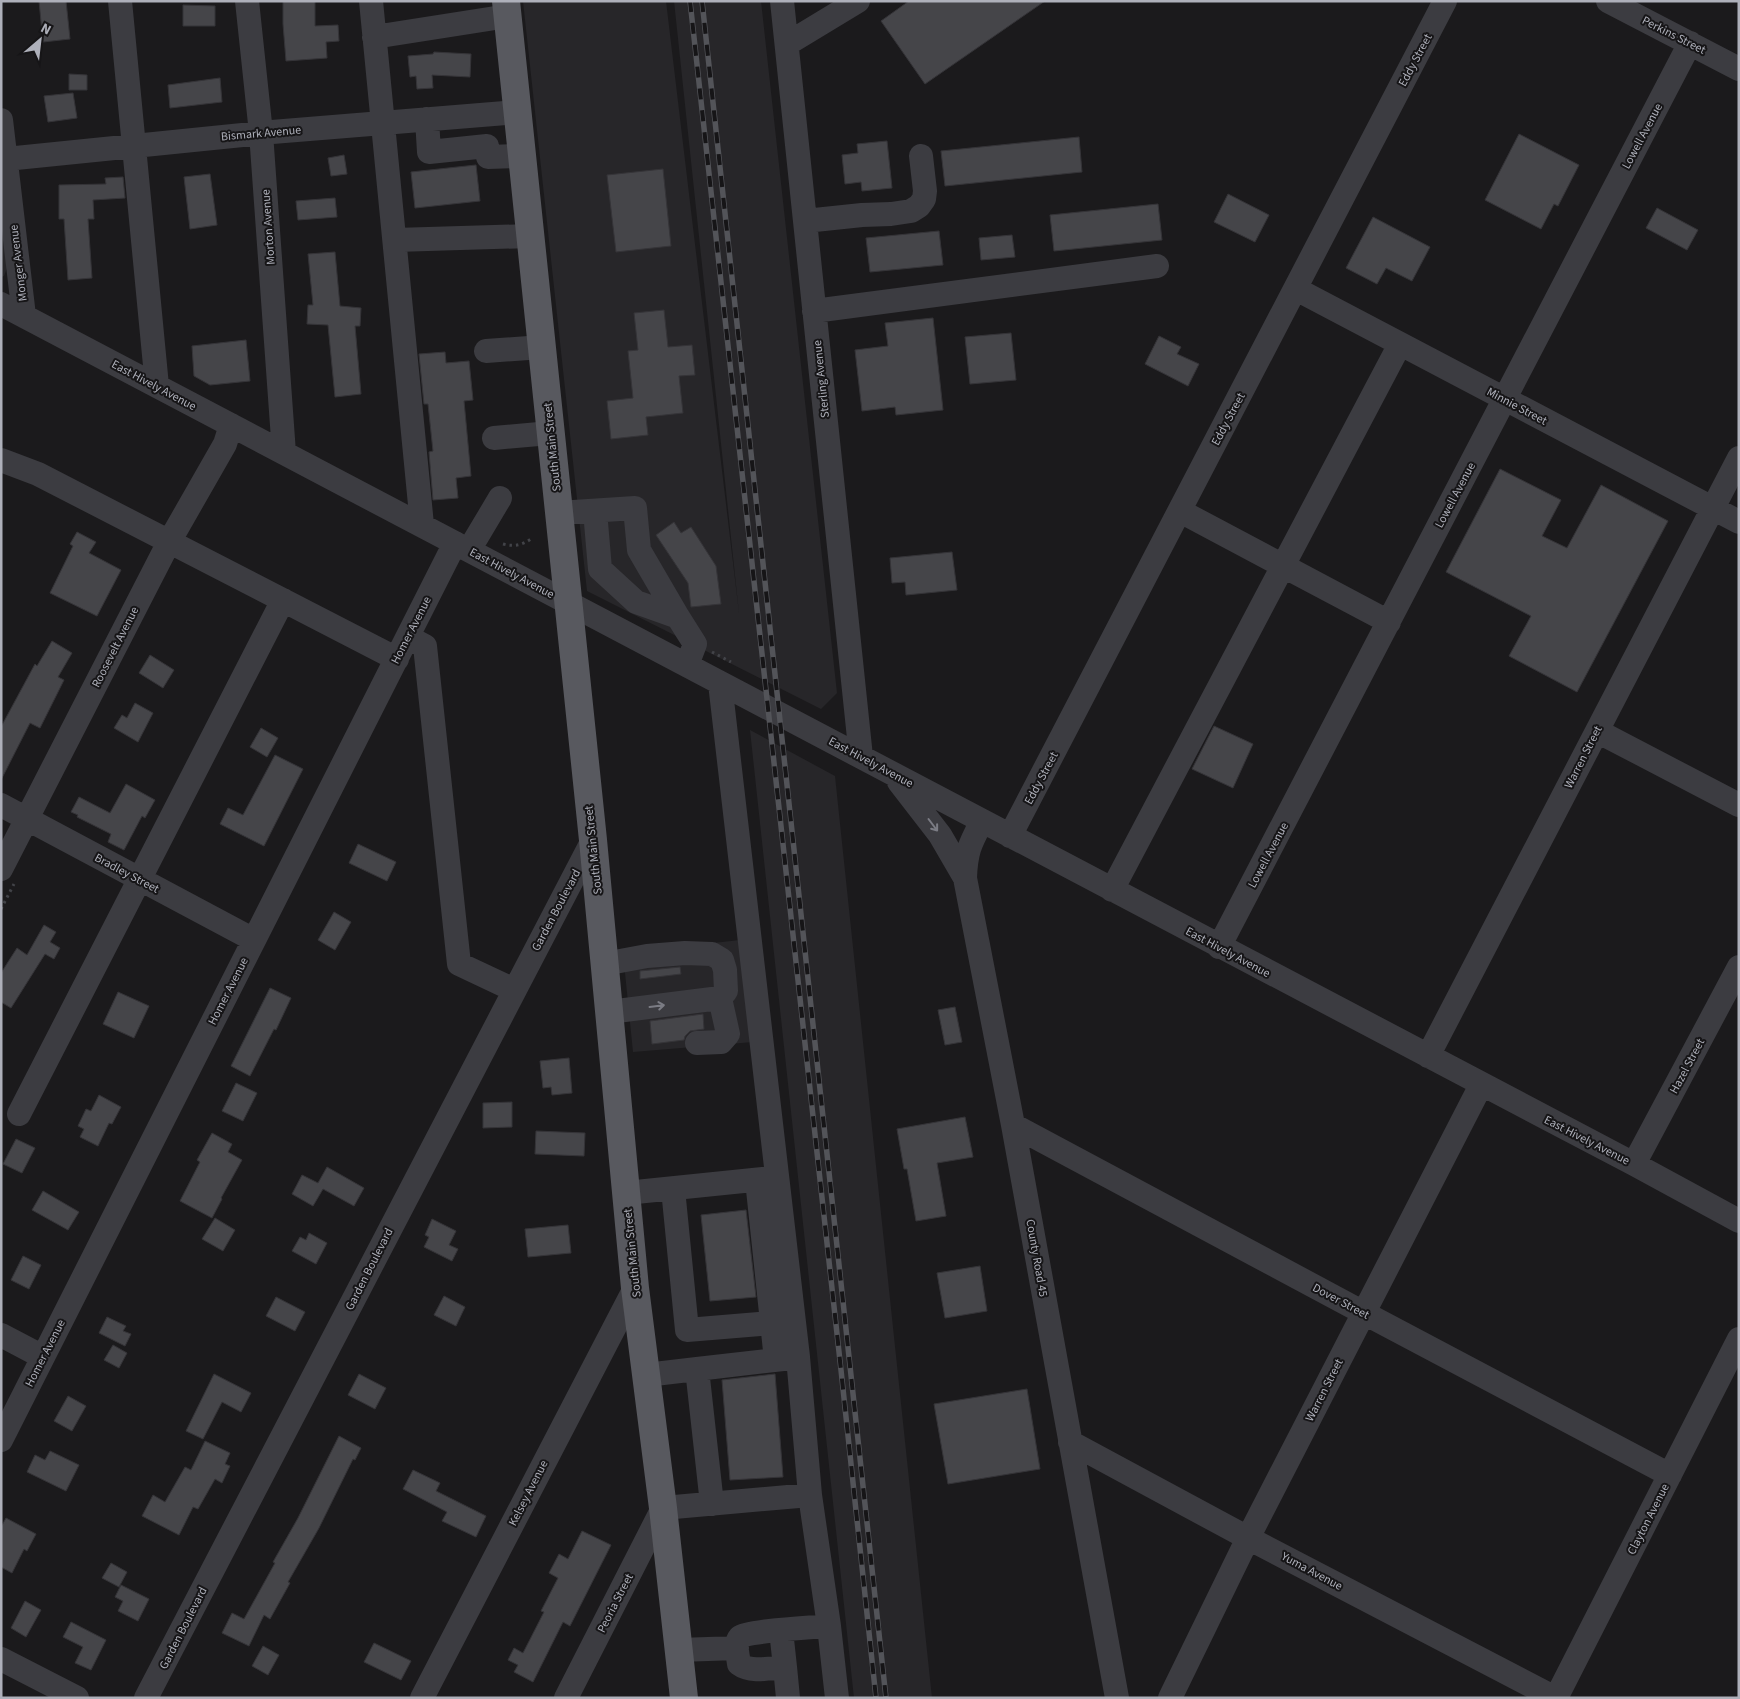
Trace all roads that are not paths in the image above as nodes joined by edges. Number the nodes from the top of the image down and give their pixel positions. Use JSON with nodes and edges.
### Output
{"nodes":[{"id":1,"x":120,"y":1,"type":"edge"},
{"id":2,"x":247,"y":1,"type":"edge"},
{"id":3,"x":371,"y":1,"type":"edge"},
{"id":4,"x":782,"y":1,"type":"edge"},
{"id":5,"x":1446,"y":1,"type":"edge"},
{"id":6,"x":1608,"y":1,"type":"edge"},
{"id":7,"x":856,"y":2,"type":"edge"},
{"id":8,"x":507,"y":9,"type":"edge"},
{"id":9,"x":374,"y":37,"type":"junction"},
{"id":10,"x":787,"y":44,"type":"junction"},
{"id":11,"x":1690,"y":44,"type":"junction"},
{"id":12,"x":1739,"y":69,"type":"edge"},
{"id":13,"x":518,"y":112,"type":"junction"},
{"id":14,"x":428,"y":119,"type":"junction"},
{"id":15,"x":1,"y":120,"type":"edge"},
{"id":16,"x":382,"y":123,"type":"junction"},
{"id":17,"x":261,"y":133,"type":"junction"},
{"id":18,"x":134,"y":146,"type":"junction"},
{"id":19,"x":522,"y":156,"type":"junction"},
{"id":20,"x":921,"y":156,"type":"dead end"},
{"id":21,"x":6,"y":159,"type":"junction"},
{"id":22,"x":804,"y":221,"type":"junction"},
{"id":23,"x":530,"y":236,"type":"junction"},
{"id":24,"x":395,"y":240,"type":"junction"},
{"id":25,"x":1157,"y":266,"type":"dead end"},
{"id":26,"x":1296,"y":289,"type":"junction"},
{"id":27,"x":1,"y":304,"type":"edge"},
{"id":28,"x":814,"y":311,"type":"junction"},
{"id":29,"x":24,"y":316,"type":"junction"},
{"id":30,"x":1400,"y":344,"type":"junction"},
{"id":31,"x":542,"y":347,"type":"junction"},
{"id":32,"x":486,"y":351,"type":"dead end"},
{"id":33,"x":157,"y":386,"type":"junction"},
{"id":34,"x":1505,"y":399,"type":"junction"},
{"id":35,"x":231,"y":425,"type":"junction"},
{"id":36,"x":550,"y":433,"type":"junction"},
{"id":37,"x":494,"y":438,"type":"dead end"},
{"id":38,"x":284,"y":453,"type":"junction"},
{"id":39,"x":1739,"y":458,"type":"edge"},
{"id":40,"x":1,"y":460,"type":"edge"},
{"id":41,"x":500,"y":498,"type":"dead end"},
{"id":42,"x":1713,"y":508,"type":"junction"},
{"id":43,"x":595,"y":511,"type":"junction"},
{"id":44,"x":1180,"y":511,"type":"junction"},
{"id":45,"x":558,"y":513,"type":"junction"},
{"id":46,"x":1739,"y":522,"type":"edge"},
{"id":47,"x":422,"y":525,"type":"junction"},
{"id":48,"x":169,"y":542,"type":"junction"},
{"id":49,"x":468,"y":542,"type":"junction"},
{"id":50,"x":1283,"y":566,"type":"junction"},
{"id":51,"x":283,"y":600,"type":"junction"},
{"id":52,"x":568,"y":604,"type":"junction"},
{"id":53,"x":678,"y":617,"type":"junction"},
{"id":54,"x":1389,"y":622,"type":"junction"},
{"id":55,"x":408,"y":637,"type":"junction"},
{"id":56,"x":397,"y":659,"type":"junction"},
{"id":57,"x":687,"y":665,"type":"junction"},
{"id":58,"x":720,"y":683,"type":"junction"},
{"id":59,"x":1597,"y":731,"type":"junction"},
{"id":60,"x":861,"y":757,"type":"junction"},
{"id":61,"x":892,"y":773,"type":"junction"},
{"id":62,"x":1,"y":805,"type":"edge"},
{"id":63,"x":1739,"y":805,"type":"edge"},
{"id":64,"x":27,"y":818,"type":"junction"},
{"id":65,"x":982,"y":822,"type":"junction"},
{"id":66,"x":1010,"y":836,"type":"junction"},
{"id":67,"x":593,"y":840,"type":"junction"},
{"id":68,"x":1,"y":870,"type":"edge"},
{"id":69,"x":965,"y":878,"type":"junction"},
{"id":70,"x":139,"y":879,"type":"junction"},
{"id":71,"x":1112,"y":890,"type":"junction"},
{"id":72,"x":254,"y":940,"type":"junction"},
{"id":73,"x":1219,"y":947,"type":"junction"},
{"id":74,"x":604,"y":964,"type":"junction"},
{"id":75,"x":1739,"y":967,"type":"edge"},
{"id":76,"x":514,"y":990,"type":"junction"},
{"id":77,"x":720,"y":998,"type":"junction"},
{"id":78,"x":609,"y":1012,"type":"junction"},
{"id":79,"x":697,"y":1043,"type":"dead end"},
{"id":80,"x":1428,"y":1056,"type":"junction"},
{"id":81,"x":1481,"y":1085,"type":"junction"},
{"id":82,"x":19,"y":1114,"type":"dead end"},
{"id":83,"x":1013,"y":1125,"type":"junction"},
{"id":84,"x":1634,"y":1164,"type":"junction"},
{"id":85,"x":767,"y":1179,"type":"junction"},
{"id":86,"x":673,"y":1189,"type":"junction"},
{"id":87,"x":626,"y":1193,"type":"junction"},
{"id":88,"x":1739,"y":1222,"type":"edge"},
{"id":89,"x":635,"y":1288,"type":"junction"},
{"id":90,"x":1364,"y":1313,"type":"junction"},
{"id":91,"x":772,"y":1324,"type":"junction"},
{"id":92,"x":1,"y":1335,"type":"edge"},
{"id":93,"x":1739,"y":1340,"type":"edge"},
{"id":94,"x":43,"y":1357,"type":"junction"},
{"id":95,"x":787,"y":1359,"type":"junction"},
{"id":96,"x":697,"y":1369,"type":"junction"},
{"id":97,"x":646,"y":1375,"type":"junction"},
{"id":98,"x":1,"y":1440,"type":"edge"},
{"id":99,"x":1070,"y":1442,"type":"junction"},
{"id":100,"x":1670,"y":1475,"type":"junction"},
{"id":101,"x":810,"y":1495,"type":"junction"},
{"id":102,"x":712,"y":1504,"type":"junction"},
{"id":103,"x":664,"y":1508,"type":"junction"},
{"id":104,"x":1248,"y":1538,"type":"junction"},
{"id":105,"x":829,"y":1626,"type":"junction"},
{"id":106,"x":780,"y":1630,"type":"junction"},
{"id":107,"x":736,"y":1648,"type":"junction"},
{"id":108,"x":679,"y":1650,"type":"junction"},
{"id":109,"x":1,"y":1659,"type":"edge"},
{"id":110,"x":785,"y":1667,"type":"junction"},
{"id":111,"x":77,"y":1698,"type":"edge"},
{"id":112,"x":146,"y":1698,"type":"edge"},
{"id":113,"x":422,"y":1698,"type":"edge"},
{"id":114,"x":566,"y":1698,"type":"edge"},
{"id":115,"x":684,"y":1698,"type":"edge"},
{"id":116,"x":788,"y":1698,"type":"edge"},
{"id":117,"x":837,"y":1698,"type":"edge"},
{"id":118,"x":1117,"y":1698,"type":"edge"},
{"id":119,"x":1170,"y":1698,"type":"edge"},
{"id":120,"x":1555,"y":1698,"type":"edge"}],
"edges":[{"from":1,"to":18,"type":"street"},
{"from":2,"to":17,"type":"street","name":"Morton Avenue"},
{"from":3,"to":9,"type":"street"},
{"from":4,"to":10,"type":"street","name":"Sterling Avenue"},
{"from":5,"to":26,"type":"street","name":"Eddy Street"},
{"from":6,"to":11,"type":"street","name":"Perkins Street"},
{"from":7,"to":10,"type":"street"},
{"from":8,"to":9,"type":"street"},
{"from":8,"to":13,"type":"main road","name":"South Main Street"},
{"from":9,"to":16,"type":"street"},
{"from":10,"to":22,"type":"street","name":"Sterling Avenue"},
{"from":11,"to":12,"type":"street","name":"Perkins Street"},
{"from":11,"to":34,"type":"street","name":"Lowell Avenue"},
{"from":13,"to":14,"type":"street","name":"Bismark Avenue"},
{"from":13,"to":19,"type":"main road","name":"South Main Street"},
{"from":14,"to":16,"type":"street","name":"Bismark Avenue"},
{"from":14,"to":19,"type":"street"},
{"from":15,"to":21,"type":"street","name":"Monger Avenue"},
{"from":16,"to":17,"type":"street","name":"Bismark Avenue"},
{"from":16,"to":24,"type":"street"},
{"from":17,"to":18,"type":"street","name":"Bismark Avenue"},
{"from":17,"to":38,"type":"street","name":"Morton Avenue"},
{"from":18,"to":21,"type":"street","name":"Bismark Avenue"},
{"from":18,"to":33,"type":"street"},
{"from":19,"to":23,"type":"main road","name":"South Main Street"},
{"from":20,"to":22,"type":"street"},
{"from":21,"to":29,"type":"street","name":"Monger Avenue"},
{"from":22,"to":28,"type":"street","name":"Sterling Avenue"},
{"from":23,"to":24,"type":"street"},
{"from":23,"to":31,"type":"main road","name":"South Main Street"},
{"from":24,"to":47,"type":"street"},
{"from":25,"to":28,"type":"street"},
{"from":26,"to":30,"type":"street","name":"Minnie Street"},
{"from":26,"to":44,"type":"street","name":"Eddy Street"},
{"from":27,"to":29,"type":"street","name":"East Hively Avenue"},
{"from":28,"to":60,"type":"street","name":"Sterling Avenue"},
{"from":29,"to":33,"type":"street","name":"East Hively Avenue"},
{"from":30,"to":34,"type":"street","name":"Minnie Street"},
{"from":30,"to":50,"type":"street"},
{"from":31,"to":32,"type":"street"},
{"from":31,"to":36,"type":"main road","name":"South Main Street"},
{"from":33,"to":35,"type":"street","name":"East Hively Avenue"},
{"from":34,"to":42,"type":"street","name":"Minnie Street"},
{"from":34,"to":54,"type":"street","name":"Lowell Avenue"},
{"from":35,"to":38,"type":"street","name":"East Hively Avenue"},
{"from":35,"to":48,"type":"street","name":"Roosevelt Avenue"},
{"from":36,"to":37,"type":"street"},
{"from":36,"to":45,"type":"main road","name":"South Main Street"},
{"from":38,"to":47,"type":"street","name":"East Hively Avenue"},
{"from":39,"to":42,"type":"street","name":"Warren Street"},
{"from":40,"to":48,"type":"street"},
{"from":41,"to":49,"type":"street","name":"Homer Avenue"},
{"from":42,"to":46,"type":"street","name":"Minnie Street"},
{"from":42,"to":59,"type":"street","name":"Warren Street"},
{"from":43,"to":45,"type":"street"},
{"from":43,"to":53,"type":"street"},
{"from":43,"to":53,"type":"street"},
{"from":44,"to":50,"type":"street"},
{"from":44,"to":66,"type":"street","name":"Eddy Street"},
{"from":45,"to":52,"type":"main road","name":"South Main Street"},
{"from":47,"to":49,"type":"street","name":"East Hively Avenue"},
{"from":48,"to":51,"type":"street"},
{"from":48,"to":64,"type":"street","name":"Roosevelt Avenue"},
{"from":49,"to":52,"type":"street","name":"East Hively Avenue"},
{"from":49,"to":55,"type":"street","name":"Homer Avenue"},
{"from":50,"to":54,"type":"street"},
{"from":50,"to":71,"type":"street"},
{"from":51,"to":56,"type":"street"},
{"from":51,"to":70,"type":"street"},
{"from":52,"to":57,"type":"street","name":"East Hively Avenue"},
{"from":52,"to":67,"type":"main road","name":"South Main Street"},
{"from":53,"to":57,"type":"street"},
{"from":54,"to":73,"type":"street","name":"Lowell Avenue"},
{"from":55,"to":56,"type":"street","name":"Homer Avenue"},
{"from":55,"to":76,"type":"street"},
{"from":56,"to":72,"type":"street","name":"Homer Avenue"},
{"from":57,"to":58,"type":"street","name":"East Hively Avenue"},
{"from":58,"to":60,"type":"street","name":"East Hively Avenue"},
{"from":58,"to":85,"type":"street"},
{"from":59,"to":63,"type":"street"},
{"from":59,"to":80,"type":"street","name":"Warren Street"},
{"from":60,"to":61,"type":"street","name":"East Hively Avenue"},
{"from":61,"to":65,"type":"street","name":"East Hively Avenue"},
{"from":61,"to":69,"type":"street","one_way":true},
{"from":62,"to":64,"type":"street","name":"Bradley Street"},
{"from":64,"to":68,"type":"street","name":"Roosevelt Avenue"},
{"from":64,"to":70,"type":"street","name":"Bradley Street"},
{"from":65,"to":66,"type":"street","name":"East Hively Avenue"},
{"from":65,"to":69,"type":"street","name":"County Road 45"},
{"from":66,"to":71,"type":"street","name":"East Hively Avenue"},
{"from":67,"to":74,"type":"main road","name":"South Main Street"},
{"from":67,"to":76,"type":"street","name":"Garden Boulevard"},
{"from":69,"to":83,"type":"street","name":"County Road 45"},
{"from":70,"to":72,"type":"street","name":"Bradley Street"},
{"from":70,"to":82,"type":"street"},
{"from":71,"to":73,"type":"street","name":"East Hively Avenue"},
{"from":72,"to":94,"type":"street","name":"Homer Avenue"},
{"from":73,"to":80,"type":"street","name":"East Hively Avenue"},
{"from":74,"to":77,"type":"street"},
{"from":74,"to":78,"type":"main road","name":"South Main Street"},
{"from":75,"to":84,"type":"street","name":"Hazel Street"},
{"from":76,"to":112,"type":"street","name":"Garden Boulevard"},
{"from":78,"to":77,"type":"street","one_way":true},
{"from":77,"to":79,"type":"street"},
{"from":78,"to":87,"type":"main road","name":"South Main Street"},
{"from":80,"to":81,"type":"street","name":"East Hively Avenue"},
{"from":81,"to":84,"type":"street","name":"East Hively Avenue"},
{"from":81,"to":90,"type":"street","name":"Warren Street"},
{"from":83,"to":90,"type":"street","name":"Dover Street"},
{"from":83,"to":99,"type":"street","name":"County Road 45"},
{"from":84,"to":88,"type":"street","name":"East Hively Avenue"},
{"from":85,"to":86,"type":"street"},
{"from":85,"to":91,"type":"street"},
{"from":85,"to":95,"type":"street"},
{"from":86,"to":87,"type":"street"},
{"from":86,"to":91,"type":"street"},
{"from":87,"to":89,"type":"main road","name":"South Main Street"},
{"from":89,"to":97,"type":"main road","name":"South Main Street"},
{"from":89,"to":113,"type":"street","name":"Kelsey Avenue"},
{"from":90,"to":100,"type":"street","name":"Dover Street"},
{"from":90,"to":104,"type":"street","name":"Warren Street"},
{"from":91,"to":95,"type":"street"},
{"from":92,"to":94,"type":"street"},
{"from":93,"to":100,"type":"street","name":"Clayton Avenue"},
{"from":94,"to":98,"type":"street","name":"Homer Avenue"},
{"from":95,"to":96,"type":"street"},
{"from":95,"to":101,"type":"street"},
{"from":96,"to":97,"type":"street"},
{"from":96,"to":102,"type":"street"},
{"from":97,"to":103,"type":"main road","name":"South Main Street"},
{"from":99,"to":104,"type":"street","name":"Yuma Avenue"},
{"from":99,"to":118,"type":"street","name":"County Road 45"},
{"from":100,"to":120,"type":"street","name":"Clayton Avenue"},
{"from":101,"to":102,"type":"street"},
{"from":101,"to":105,"type":"street"},
{"from":102,"to":103,"type":"street"},
{"from":103,"to":108,"type":"main road","name":"South Main Street"},
{"from":103,"to":114,"type":"street","name":"Peoria Street"},
{"from":104,"to":119,"type":"street","name":"Warren Street"},
{"from":104,"to":120,"type":"street","name":"Yuma Avenue"},
{"from":105,"to":106,"type":"street"},
{"from":105,"to":117,"type":"street"},
{"from":106,"to":107,"type":"street"},
{"from":106,"to":110,"type":"street"},
{"from":107,"to":108,"type":"street"},
{"from":107,"to":110,"type":"street"},
{"from":108,"to":115,"type":"main road","name":"South Main Street"},
{"from":109,"to":111,"type":"street"},
{"from":110,"to":116,"type":"street"}]}
